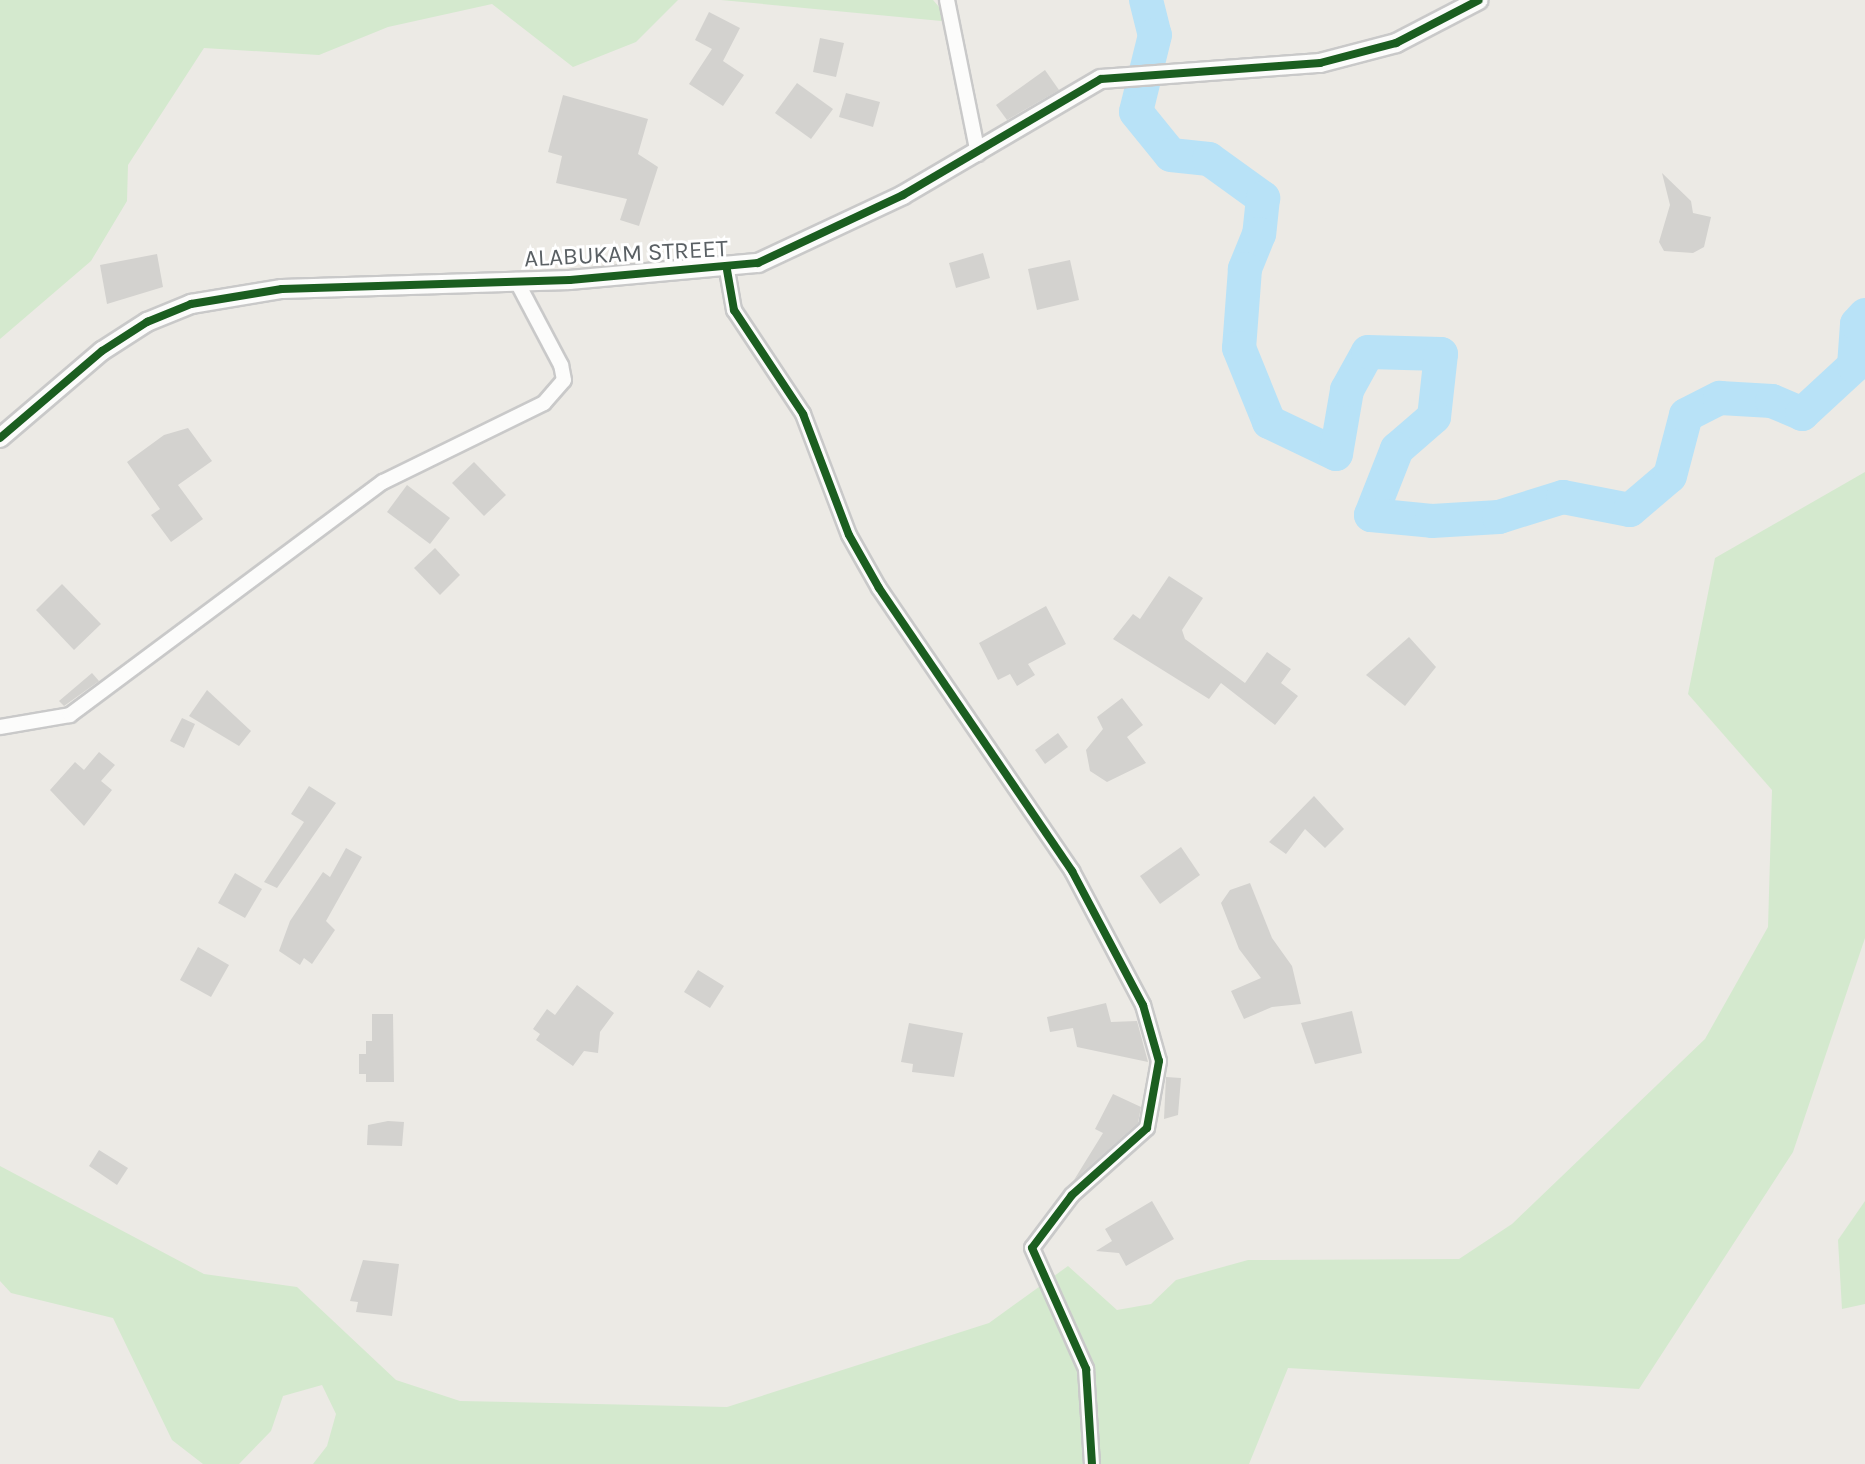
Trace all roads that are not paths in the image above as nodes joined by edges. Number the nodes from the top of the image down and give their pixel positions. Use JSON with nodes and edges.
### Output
{"nodes":[{"id":1,"x":947,"y":0,"type":"edge"},
{"id":2,"x":1479,"y":0,"type":"edge"},
{"id":3,"x":978,"y":154,"type":"junction"},
{"id":4,"x":727,"y":270,"type":"junction"},
{"id":5,"x":516,"y":280,"type":"junction"},
{"id":6,"x":0,"y":438,"type":"edge"},
{"id":7,"x":0,"y":727,"type":"edge"},
{"id":8,"x":1092,"y":1464,"type":"edge"}],
"edges":[{"from":1,"to":3,"type":"street"},
{"from":2,"to":3,"type":"street","name":"ALABUKAM STREET"},
{"from":3,"to":4,"type":"street","name":"ALABUKAM STREET"},
{"from":4,"to":5,"type":"street","name":"ALABUKAM STREET"},
{"from":4,"to":8,"type":"street"},
{"from":5,"to":6,"type":"street","name":"ALABUKAM STREET"},
{"from":5,"to":7,"type":"street"}]}
